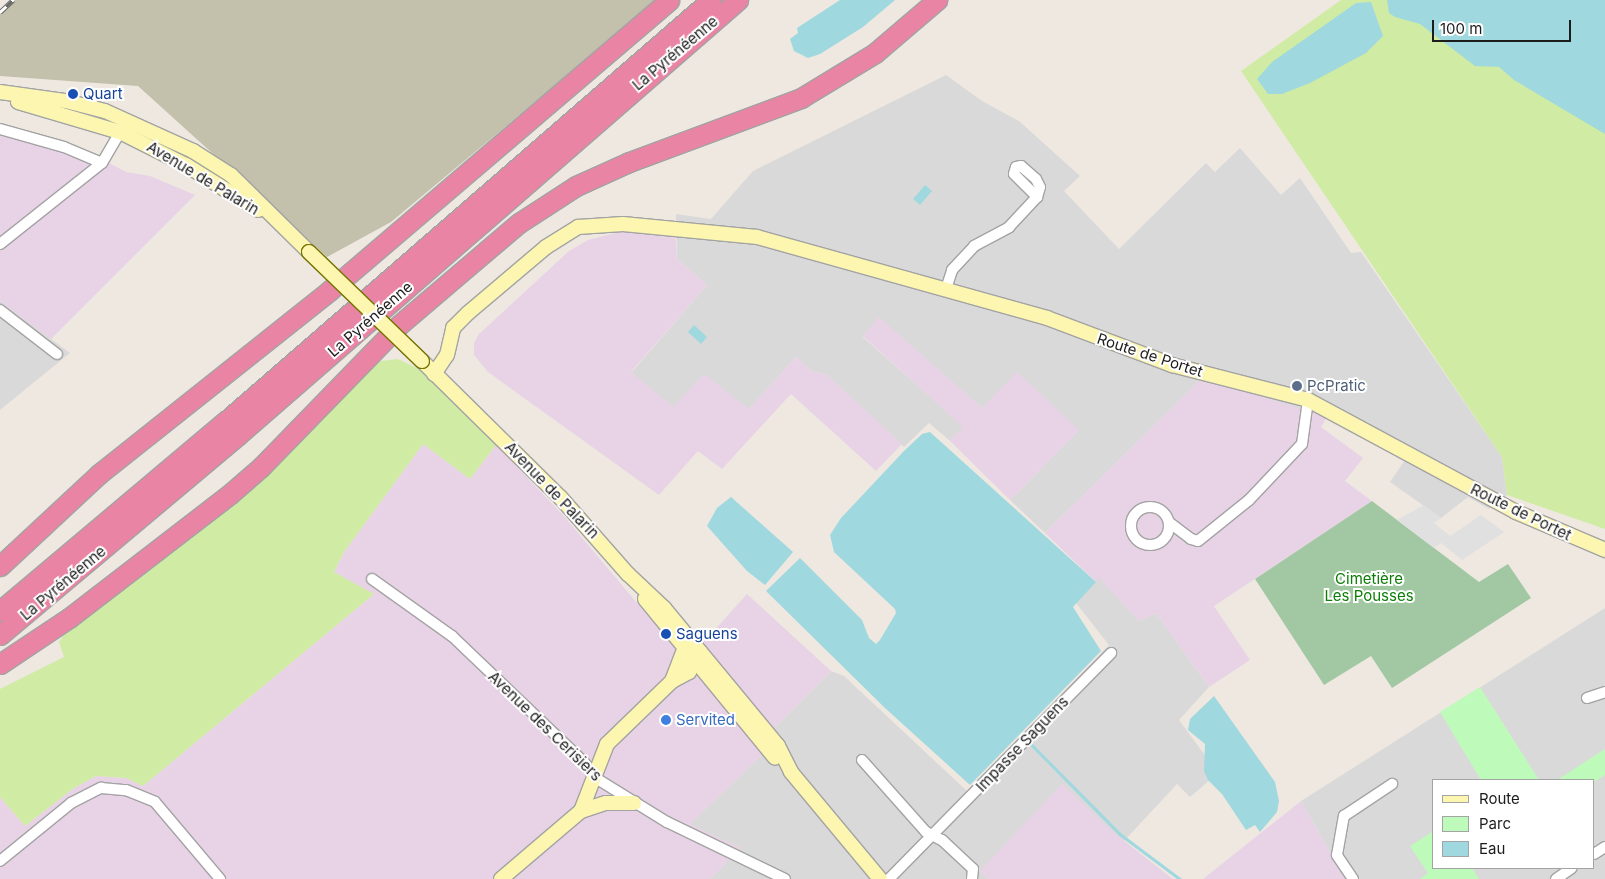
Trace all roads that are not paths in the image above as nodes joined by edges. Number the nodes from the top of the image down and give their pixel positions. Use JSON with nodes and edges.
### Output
{"nodes":[{"id":1,"x":669,"y":0,"type":"edge"},
{"id":2,"x":711,"y":0,"type":"edge"},
{"id":3,"x":738,"y":0,"type":"edge"},
{"id":4,"x":938,"y":0,"type":"edge"},
{"id":5,"x":0,"y":92,"type":"edge"},
{"id":6,"x":0,"y":97,"type":"edge"},
{"id":7,"x":127,"y":119,"type":"junction"},
{"id":8,"x":0,"y":130,"type":"edge"},
{"id":9,"x":120,"y":132,"type":"junction"},
{"id":10,"x":102,"y":163,"type":"junction"},
{"id":11,"x":1037,"y":197,"type":"dead end"},
{"id":12,"x":287,"y":231,"type":"junction"},
{"id":13,"x":0,"y":244,"type":"edge"},
{"id":14,"x":946,"y":290,"type":"junction"},
{"id":15,"x":0,"y":310,"type":"edge"},
{"id":16,"x":57,"y":354,"type":"dead end"},
{"id":17,"x":434,"y":374,"type":"junction"},
{"id":18,"x":1308,"y":400,"type":"junction"},
{"id":19,"x":1170,"y":523,"type":"dead end"},
{"id":20,"x":1605,"y":550,"type":"edge"},
{"id":21,"x":0,"y":566,"type":"edge"},
{"id":22,"x":372,"y":579,"type":"dead end"},
{"id":23,"x":0,"y":612,"type":"edge"},
{"id":24,"x":0,"y":635,"type":"edge"},
{"id":25,"x":1111,"y":653,"type":"dead end"},
{"id":26,"x":694,"y":660,"type":"junction"},
{"id":27,"x":0,"y":664,"type":"edge"},
{"id":28,"x":1605,"y":692,"type":"edge"},
{"id":29,"x":1587,"y":698,"type":"dead end"},
{"id":30,"x":862,"y":760,"type":"dead end"},
{"id":31,"x":594,"y":777,"type":"junction"},
{"id":32,"x":1392,"y":784,"type":"dead end"},
{"id":33,"x":634,"y":803,"type":"junction"},
{"id":34,"x":582,"y":810,"type":"junction"},
{"id":35,"x":933,"y":835,"type":"junction"},
{"id":36,"x":0,"y":861,"type":"edge"},
{"id":37,"x":1571,"y":869,"type":"edge"},
{"id":38,"x":220,"y":879,"type":"edge"},
{"id":39,"x":501,"y":879,"type":"edge"},
{"id":40,"x":785,"y":879,"type":"edge"},
{"id":41,"x":880,"y":879,"type":"edge"},
{"id":42,"x":889,"y":879,"type":"edge"},
{"id":43,"x":972,"y":879,"type":"edge"},
{"id":44,"x":1353,"y":879,"type":"edge"},
{"id":45,"x":1556,"y":879,"type":"edge"}],
"edges":[{"from":1,"to":21,"type":"highway"},
{"from":2,"to":23,"type":"highway","name":"La Pyrénéenne"},
{"from":3,"to":24,"type":"highway","name":"La Pyrénéenne"},
{"from":4,"to":27,"type":"highway"},
{"from":5,"to":7,"type":"street","name":"Avenue de Palarin"},
{"from":6,"to":9,"type":"street","name":"Avenue de Palarin"},
{"from":7,"to":9,"type":"street"},
{"from":7,"to":12,"type":"street","name":"Avenue de Palarin"},
{"from":8,"to":10,"type":"street"},
{"from":9,"to":10,"type":"street"},
{"from":9,"to":12,"type":"street","name":"Avenue de Palarin"},
{"from":10,"to":13,"type":"street"},
{"from":11,"to":14,"type":"street"},
{"from":12,"to":17,"type":"street","name":"Avenue de Palarin","bridge":true},
{"from":14,"to":17,"type":"street","name":"Route de Portet"},
{"from":14,"to":18,"type":"street","name":"Route de Portet"},
{"from":15,"to":16,"type":"street"},
{"from":17,"to":26,"type":"street","name":"Avenue de Palarin"},
{"from":18,"to":19,"type":"street"},
{"from":18,"to":20,"type":"street","name":"Route de Portet"},
{"from":22,"to":31,"type":"street","name":"Avenue des Cerisiers"},
{"from":25,"to":35,"type":"street","name":"Impasse Saguens"},
{"from":26,"to":31,"type":"street"},
{"from":26,"to":41,"type":"street","name":"Avenue de Palarin"},
{"from":28,"to":29,"type":"street"},
{"from":30,"to":35,"type":"street"},
{"from":31,"to":33,"type":"street","name":"Avenue des Cerisiers"},
{"from":31,"to":34,"type":"street"},
{"from":32,"to":44,"type":"street"},
{"from":33,"to":34,"type":"street"},
{"from":33,"to":40,"type":"street","name":"Avenue des Cerisiers"},
{"from":34,"to":39,"type":"street"},
{"from":35,"to":42,"type":"street","name":"Impasse Saguens"},
{"from":35,"to":43,"type":"street"},
{"from":36,"to":38,"type":"street"},
{"from":37,"to":45,"type":"street"}]}
